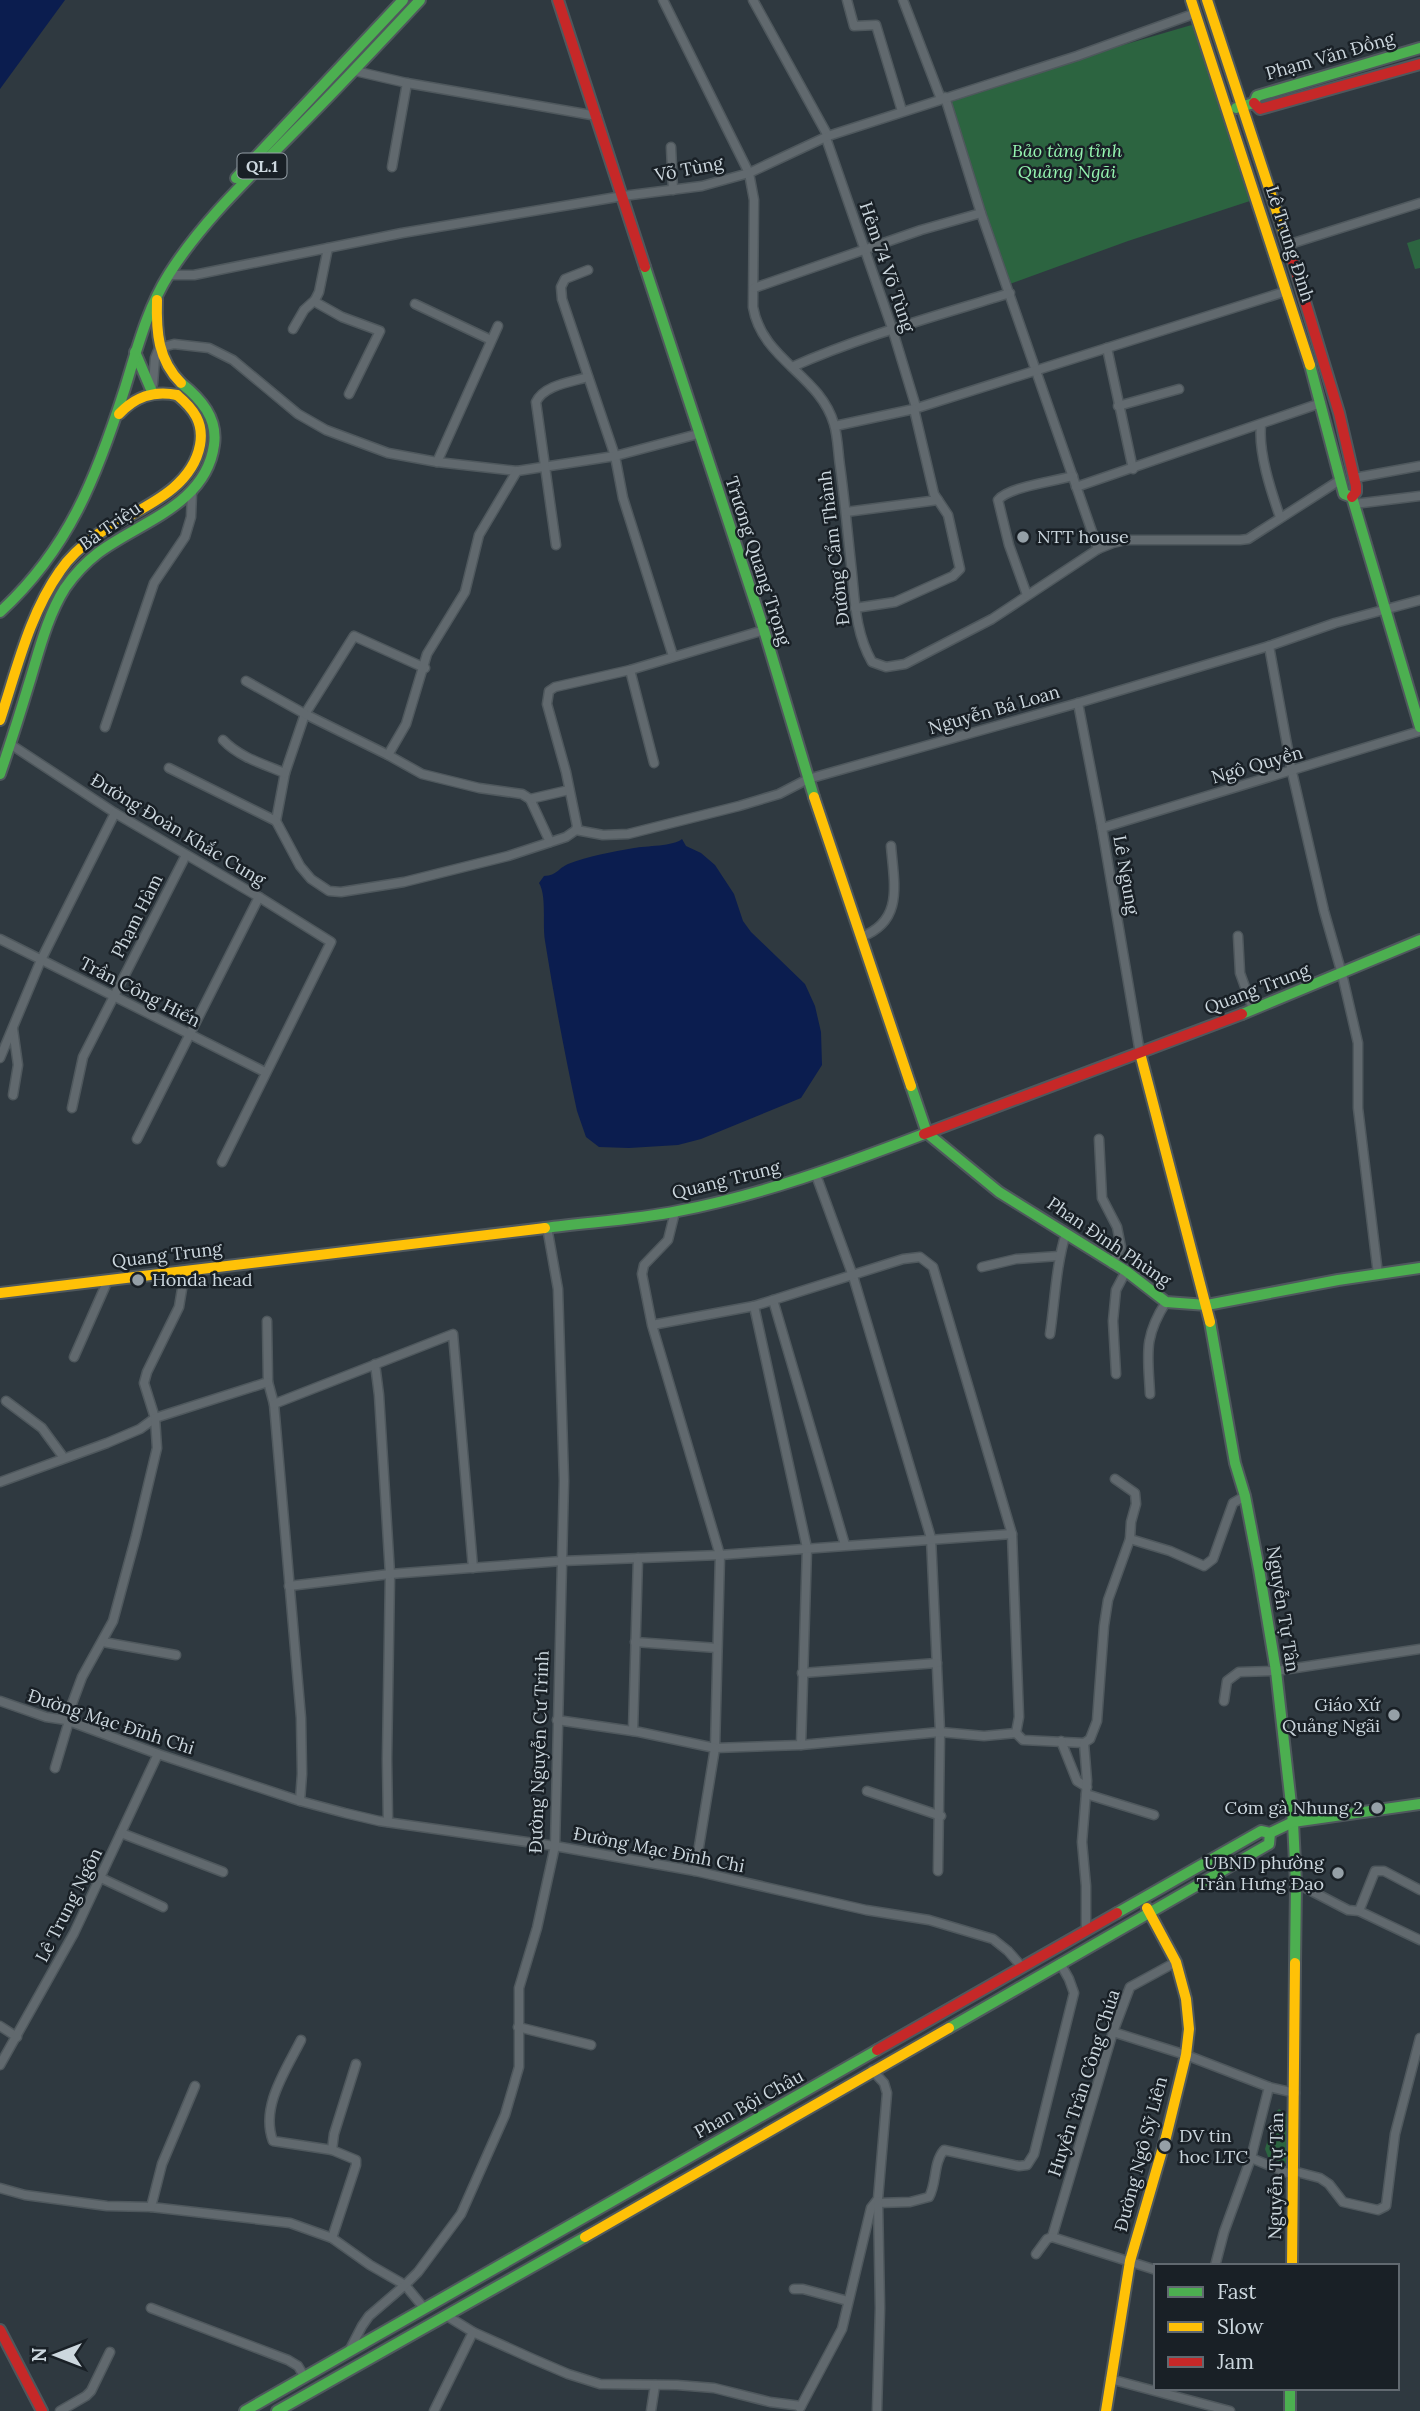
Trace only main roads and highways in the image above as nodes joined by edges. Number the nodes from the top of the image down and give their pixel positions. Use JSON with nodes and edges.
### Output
{"nodes":[{"id":1,"x":402,"y":0,"type":"edge"},
{"id":2,"x":420,"y":0,"type":"edge"},
{"id":3,"x":558,"y":0,"type":"edge"},
{"id":4,"x":1191,"y":0,"type":"edge"},
{"id":5,"x":1207,"y":0,"type":"edge"},
{"id":6,"x":1420,"y":48,"type":"edge"},
{"id":7,"x":1420,"y":64,"type":"edge"},
{"id":8,"x":1248,"y":105,"type":"junction"},
{"id":9,"x":1229,"y":110,"type":"junction"},
{"id":10,"x":1301,"y":286,"type":"junction"},
{"id":11,"x":1287,"y":291,"type":"junction"},
{"id":12,"x":158,"y":294,"type":"junction"},
{"id":13,"x":135,"y":326,"type":"junction"},
{"id":14,"x":135,"y":353,"type":"junction"},
{"id":15,"x":123,"y":379,"type":"junction"},
{"id":16,"x":149,"y":380,"type":"junction"},
{"id":17,"x":181,"y":383,"type":"junction"},
{"id":18,"x":155,"y":393,"type":"junction"},
{"id":19,"x":1339,"y":413,"type":"junction"},
{"id":20,"x":1325,"y":417,"type":"junction"},
{"id":21,"x":112,"y":423,"type":"junction"},
{"id":22,"x":1353,"y":500,"type":"junction"},
{"id":23,"x":0,"y":612,"type":"edge"},
{"id":24,"x":0,"y":720,"type":"edge"},
{"id":25,"x":1420,"y":729,"type":"edge"},
{"id":26,"x":0,"y":774,"type":"edge"},
{"id":27,"x":1420,"y":940,"type":"edge"},
{"id":28,"x":1140,"y":1054,"type":"junction"},
{"id":29,"x":926,"y":1133,"type":"junction"},
{"id":30,"x":1420,"y":1268,"type":"edge"},
{"id":31,"x":0,"y":1293,"type":"edge"},
{"id":32,"x":1206,"y":1305,"type":"junction"},
{"id":33,"x":1420,"y":1804,"type":"edge"},
{"id":34,"x":1293,"y":1822,"type":"junction"},
{"id":35,"x":1270,"y":1833,"type":"junction"},
{"id":36,"x":1142,"y":1900,"type":"junction"},
{"id":37,"x":1150,"y":1912,"type":"junction"},
{"id":38,"x":1022,"y":1967,"type":"junction"},
{"id":39,"x":1029,"y":1980,"type":"junction"},
{"id":40,"x":756,"y":2120,"type":"junction"},
{"id":41,"x":763,"y":2133,"type":"junction"},
{"id":42,"x":556,"y":2233,"type":"junction"},
{"id":43,"x":564,"y":2248,"type":"junction"},
{"id":44,"x":1292,"y":2264,"type":"edge"},
{"id":45,"x":437,"y":2301,"type":"junction"},
{"id":46,"x":447,"y":2316,"type":"junction"},
{"id":47,"x":0,"y":2330,"type":"edge"},
{"id":48,"x":318,"y":2369,"type":"junction"},
{"id":49,"x":327,"y":2382,"type":"junction"},
{"id":50,"x":1290,"y":2390,"type":"edge"},
{"id":51,"x":42,"y":2411,"type":"edge"},
{"id":52,"x":245,"y":2411,"type":"edge"},
{"id":53,"x":277,"y":2411,"type":"edge"},
{"id":54,"x":1106,"y":2411,"type":"edge"},
{"id":55,"x":1290,"y":2411,"type":"edge"}],
"edges":[{"from":1,"to":13,"type":"main road","number":"QL.1"},
{"from":2,"to":12,"type":"main road","number":"QL.1"},
{"from":3,"to":29,"type":"main road","name":"Trương Quang Trọng"},
{"from":4,"to":9,"type":"main road","name":"Lê Trung Đình"},
{"from":5,"to":8,"type":"main road","name":"Lê Trung Đình"},
{"from":6,"to":8,"type":"main road","name":"Phạm Văn Đồng"},
{"from":7,"to":8,"type":"main road","name":"Phạm Văn Đồng"},
{"from":8,"to":9,"type":"main road"},
{"from":8,"to":10,"type":"main road","name":"Lê Trung Đình"},
{"from":9,"to":11,"type":"main road","name":"Lê Trung Đình"},
{"from":10,"to":11,"type":"main road"},
{"from":10,"to":19,"type":"main road","name":"Lê Trung Đình"},
{"from":11,"to":20,"type":"main road","name":"Lê Trung Đình"},
{"from":12,"to":14,"type":"main road","number":"QL.1"},
{"from":12,"to":17,"type":"main road","name":"Bà Triệu"},
{"from":13,"to":14,"type":"main road"},
{"from":13,"to":15,"type":"main road","number":"QL.1"},
{"from":14,"to":15,"type":"main road","number":"QL.1"},
{"from":14,"to":16,"type":"main road"},
{"from":15,"to":16,"type":"main road"},
{"from":15,"to":21,"type":"main road","number":"QL.1"},
{"from":16,"to":17,"type":"main road"},
{"from":16,"to":18,"type":"main road"},
{"from":17,"to":26,"type":"main road","name":"Bà Triệu"},
{"from":18,"to":21,"type":"main road"},
{"from":18,"to":24,"type":"main road","name":"Bà Triệu"},
{"from":19,"to":20,"type":"main road"},
{"from":19,"to":22,"type":"main road","name":"Lê Trung Đình"},
{"from":20,"to":22,"type":"main road","name":"Lê Trung Đình"},
{"from":21,"to":23,"type":"main road","number":"QL.1"},
{"from":22,"to":25,"type":"main road","name":"Lê Trung Đình"},
{"from":27,"to":28,"type":"main road","name":"Quang Trung"},
{"from":28,"to":29,"type":"main road","name":"Quang Trung"},
{"from":28,"to":32,"type":"main road","name":"Nguyễn Tự Tân"},
{"from":29,"to":31,"type":"main road","name":"Quang Trung"},
{"from":29,"to":32,"type":"main road","name":"Phan Đình Phùng"},
{"from":30,"to":32,"type":"main road","name":"Phan Đình Phùng"},
{"from":32,"to":34,"type":"main road","name":"Nguyễn Tự Tân"},
{"from":33,"to":34,"type":"main road","name":"Phan Bội Châu"},
{"from":34,"to":35,"type":"main road","name":"Phan Bội Châu"},
{"from":34,"to":44,"type":"main road","name":"Nguyễn Tự Tân"},
{"from":35,"to":36,"type":"main road","name":"Phan Bội Châu"},
{"from":35,"to":37,"type":"main road","name":"Phan Bội Châu"},
{"from":36,"to":37,"type":"main road","name":"Đường Ngô Sỹ Liên"},
{"from":36,"to":38,"type":"main road","name":"Phan Bội Châu"},
{"from":37,"to":39,"type":"main road","name":"Phan Bội Châu"},
{"from":37,"to":54,"type":"main road","name":"Đường Ngô Sỹ Liên"},
{"from":38,"to":39,"type":"main road"},
{"from":38,"to":40,"type":"main road","name":"Phan Bội Châu"},
{"from":39,"to":41,"type":"main road","name":"Phan Bội Châu"},
{"from":40,"to":41,"type":"main road"},
{"from":40,"to":42,"type":"main road","name":"Phan Bội Châu"},
{"from":41,"to":43,"type":"main road","name":"Phan Bội Châu"},
{"from":42,"to":43,"type":"main road"},
{"from":42,"to":45,"type":"main road","name":"Phan Bội Châu"},
{"from":43,"to":46,"type":"main road","name":"Phan Bội Châu"},
{"from":45,"to":46,"type":"main road"},
{"from":45,"to":48,"type":"main road","name":"Phan Bội Châu"},
{"from":46,"to":49,"type":"main road","name":"Phan Bội Châu"},
{"from":47,"to":51,"type":"main road"},
{"from":48,"to":49,"type":"main road"},
{"from":48,"to":52,"type":"main road","name":"Phan Bội Châu"},
{"from":49,"to":53,"type":"main road","name":"Phan Bội Châu"},
{"from":50,"to":55,"type":"main road"}]}
